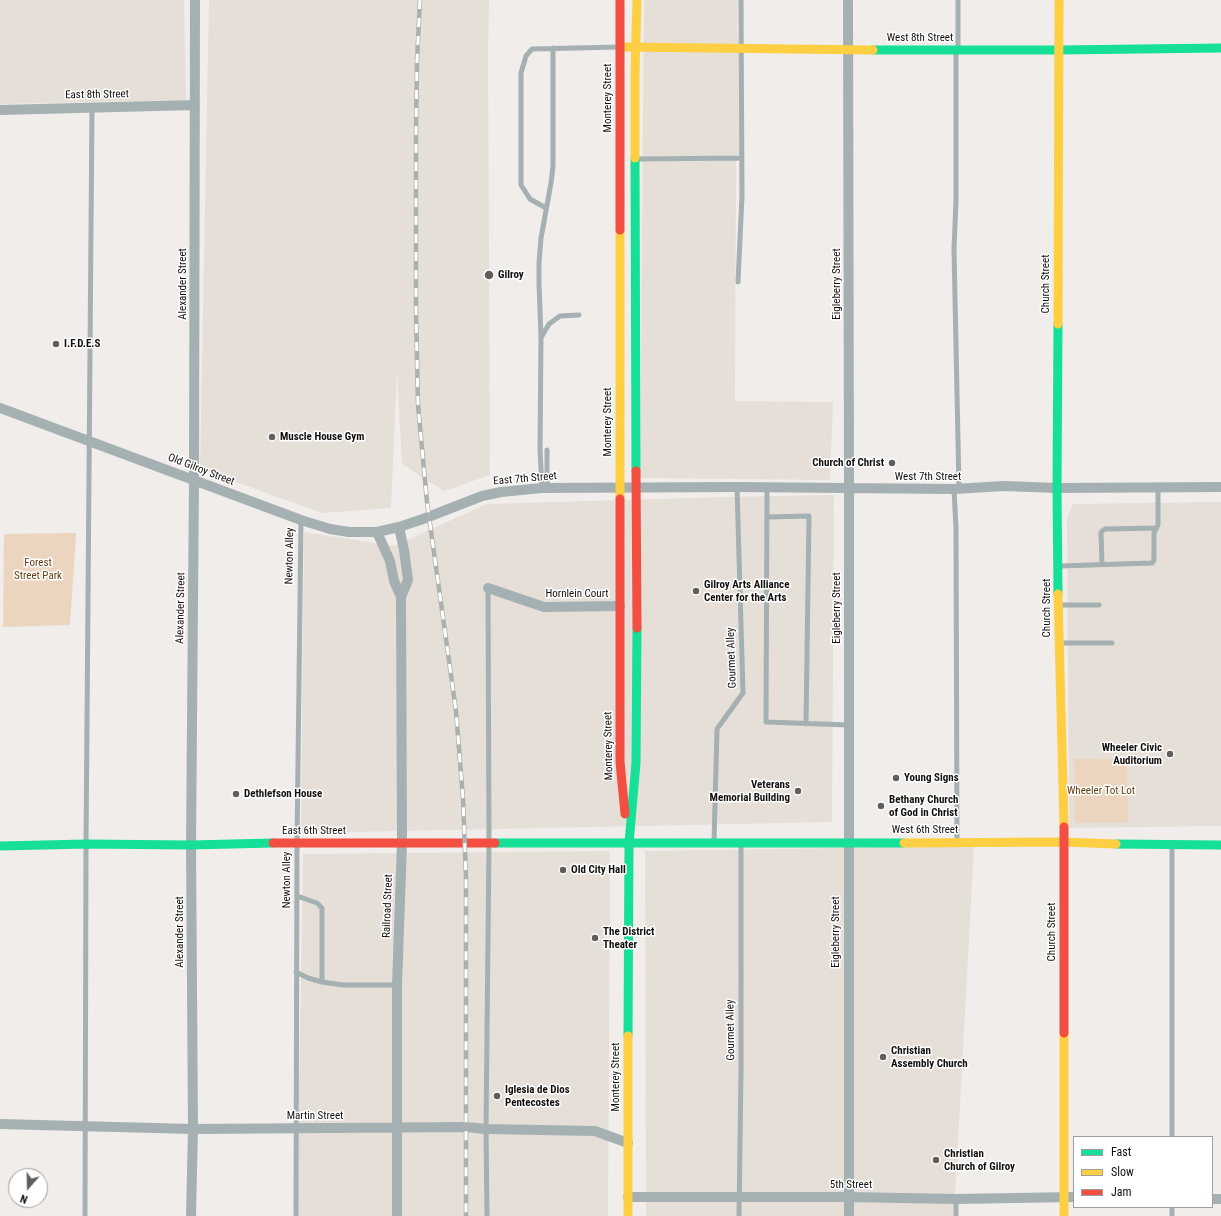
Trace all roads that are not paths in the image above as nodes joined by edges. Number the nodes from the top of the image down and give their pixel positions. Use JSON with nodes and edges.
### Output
{"nodes":[{"id":1,"x":195,"y":0,"type":"edge"},
{"id":2,"x":620,"y":0,"type":"edge"},
{"id":3,"x":637,"y":0,"type":"edge"},
{"id":4,"x":741,"y":0,"type":"edge"},
{"id":5,"x":848,"y":0,"type":"edge"},
{"id":6,"x":958,"y":0,"type":"edge"},
{"id":7,"x":1059,"y":0,"type":"edge"},
{"id":8,"x":620,"y":47,"type":"junction"},
{"id":9,"x":636,"y":47,"type":"junction"},
{"id":10,"x":552,"y":48,"type":"junction"},
{"id":11,"x":1221,"y":48,"type":"edge"},
{"id":12,"x":741,"y":49,"type":"junction"},
{"id":13,"x":848,"y":50,"type":"junction"},
{"id":14,"x":957,"y":50,"type":"junction"},
{"id":15,"x":1059,"y":50,"type":"junction"},
{"id":16,"x":195,"y":105,"type":"junction"},
{"id":17,"x":92,"y":107,"type":"junction"},
{"id":18,"x":0,"y":110,"type":"edge"},
{"id":19,"x":742,"y":158,"type":"junction"},
{"id":20,"x":636,"y":159,"type":"junction"},
{"id":21,"x":546,"y":208,"type":"junction"},
{"id":22,"x":738,"y":282,"type":"dead end"},
{"id":23,"x":579,"y":315,"type":"dead end"},
{"id":24,"x":541,"y":337,"type":"junction"},
{"id":25,"x":0,"y":408,"type":"edge"},
{"id":26,"x":89,"y":440,"type":"junction"},
{"id":27,"x":547,"y":450,"type":"dead end"},
{"id":28,"x":194,"y":481,"type":"junction"},
{"id":29,"x":736,"y":487,"type":"junction"},
{"id":30,"x":1158,"y":487,"type":"junction"},
{"id":31,"x":1221,"y":487,"type":"edge"},
{"id":32,"x":544,"y":488,"type":"junction"},
{"id":33,"x":620,"y":488,"type":"junction"},
{"id":34,"x":636,"y":488,"type":"junction"},
{"id":35,"x":767,"y":488,"type":"junction"},
{"id":36,"x":1057,"y":488,"type":"junction"},
{"id":37,"x":849,"y":489,"type":"junction"},
{"id":38,"x":957,"y":489,"type":"junction"},
{"id":39,"x":767,"y":517,"type":"junction"},
{"id":40,"x":301,"y":520,"type":"junction"},
{"id":41,"x":399,"y":527,"type":"junction"},
{"id":42,"x":1156,"y":528,"type":"junction"},
{"id":43,"x":377,"y":532,"type":"junction"},
{"id":44,"x":1102,"y":564,"type":"junction"},
{"id":45,"x":1058,"y":566,"type":"junction"},
{"id":46,"x":488,"y":588,"type":"joint"},
{"id":47,"x":401,"y":597,"type":"junction"},
{"id":48,"x":1059,"y":604,"type":"junction"},
{"id":49,"x":1098,"y":605,"type":"dead end"},
{"id":50,"x":620,"y":606,"type":"junction"},
{"id":51,"x":1059,"y":643,"type":"junction"},
{"id":52,"x":1112,"y":643,"type":"dead end"},
{"id":53,"x":806,"y":724,"type":"junction"},
{"id":54,"x":849,"y":725,"type":"junction"},
{"id":55,"x":848,"y":842,"type":"junction"},
{"id":56,"x":957,"y":842,"type":"junction"},
{"id":57,"x":1064,"y":842,"type":"junction"},
{"id":58,"x":297,"y":843,"type":"junction"},
{"id":59,"x":489,"y":843,"type":"junction"},
{"id":60,"x":629,"y":843,"type":"junction"},
{"id":61,"x":714,"y":843,"type":"junction"},
{"id":62,"x":741,"y":843,"type":"junction"},
{"id":63,"x":86,"y":844,"type":"junction"},
{"id":64,"x":402,"y":844,"type":"junction"},
{"id":65,"x":1172,"y":844,"type":"junction"},
{"id":66,"x":191,"y":845,"type":"junction"},
{"id":67,"x":1221,"y":845,"type":"edge"},
{"id":68,"x":0,"y":846,"type":"edge"},
{"id":69,"x":296,"y":896,"type":"junction"},
{"id":70,"x":296,"y":972,"type":"junction"},
{"id":71,"x":322,"y":982,"type":"junction"},
{"id":72,"x":397,"y":984,"type":"junction"},
{"id":73,"x":0,"y":1124,"type":"edge"},
{"id":74,"x":85,"y":1126,"type":"junction"},
{"id":75,"x":296,"y":1128,"type":"junction"},
{"id":76,"x":397,"y":1128,"type":"junction"},
{"id":77,"x":194,"y":1129,"type":"junction"},
{"id":78,"x":486,"y":1129,"type":"junction"},
{"id":79,"x":1172,"y":1136,"type":"edge"},
{"id":80,"x":628,"y":1143,"type":"junction"},
{"id":81,"x":628,"y":1197,"type":"junction"},
{"id":82,"x":849,"y":1197,"type":"junction"},
{"id":83,"x":1069,"y":1197,"type":"edge"},
{"id":84,"x":739,"y":1198,"type":"junction"},
{"id":85,"x":956,"y":1199,"type":"junction"},
{"id":86,"x":85,"y":1216,"type":"edge"},
{"id":87,"x":191,"y":1216,"type":"edge"},
{"id":88,"x":296,"y":1216,"type":"edge"},
{"id":89,"x":397,"y":1216,"type":"edge"},
{"id":90,"x":487,"y":1216,"type":"edge"},
{"id":91,"x":628,"y":1216,"type":"edge"},
{"id":92,"x":739,"y":1216,"type":"edge"},
{"id":93,"x":849,"y":1216,"type":"edge"},
{"id":94,"x":956,"y":1216,"type":"edge"},
{"id":95,"x":1064,"y":1216,"type":"edge"}],
"edges":[{"from":1,"to":16,"type":"street","name":"Alexander Street"},
{"from":2,"to":8,"type":"street","name":"Monterey Street"},
{"from":3,"to":9,"type":"street","name":"Monterey Street"},
{"from":4,"to":12,"type":"lane"},
{"from":5,"to":13,"type":"street","name":"Eigleberry Street"},
{"from":6,"to":14,"type":"lane"},
{"from":7,"to":15,"type":"street","name":"Church Street"},
{"from":8,"to":9,"type":"street","name":"West 8th Street"},
{"from":8,"to":10,"type":"lane"},
{"from":8,"to":33,"type":"street","name":"Monterey Street"},
{"from":9,"to":12,"type":"street","name":"West 8th Street"},
{"from":9,"to":20,"type":"street","name":"Monterey Street"},
{"from":10,"to":21,"type":"lane"},
{"from":10,"to":21,"type":"lane"},
{"from":11,"to":15,"type":"street","name":"West 8th Street"},
{"from":12,"to":13,"type":"street","name":"West 8th Street"},
{"from":12,"to":19,"type":"lane"},
{"from":13,"to":14,"type":"street","name":"West 8th Street"},
{"from":13,"to":37,"type":"street","name":"Eigleberry Street"},
{"from":14,"to":15,"type":"street","name":"West 8th Street"},
{"from":14,"to":38,"type":"lane"},
{"from":15,"to":36,"type":"street","name":"Church Street"},
{"from":16,"to":17,"type":"street","name":"East 8th Street"},
{"from":16,"to":28,"type":"street","name":"Alexander Street"},
{"from":17,"to":18,"type":"street","name":"East 8th Street"},
{"from":17,"to":26,"type":"lane"},
{"from":19,"to":20,"type":"lane"},
{"from":19,"to":22,"type":"lane"},
{"from":20,"to":34,"type":"street","name":"Monterey Street"},
{"from":21,"to":24,"type":"lane"},
{"from":23,"to":24,"type":"lane"},
{"from":24,"to":32,"type":"lane"},
{"from":25,"to":26,"type":"street","name":"Old Gilroy Street"},
{"from":26,"to":28,"type":"street","name":"Old Gilroy Street"},
{"from":26,"to":63,"type":"lane"},
{"from":27,"to":32,"type":"lane"},
{"from":28,"to":40,"type":"street","name":"Old Gilroy Street"},
{"from":28,"to":66,"type":"street","name":"Alexander Street"},
{"from":29,"to":34,"type":"street","name":"West 7th Street"},
{"from":29,"to":35,"type":"street","name":"West 7th Street"},
{"from":29,"to":61,"type":"lane","name":"Gourmet Alley"},
{"from":30,"to":31,"type":"street","name":"West 7th Street"},
{"from":30,"to":36,"type":"street","name":"West 7th Street"},
{"from":30,"to":42,"type":"lane"},
{"from":32,"to":33,"type":"street","name":"East 7th Street"},
{"from":32,"to":41,"type":"street","name":"East 7th Street"},
{"from":33,"to":34,"type":"street","name":"East 7th Street"},
{"from":33,"to":50,"type":"street","name":"Monterey Street"},
{"from":34,"to":60,"type":"street","name":"Monterey Street"},
{"from":35,"to":37,"type":"street","name":"West 7th Street"},
{"from":35,"to":39,"type":"lane"},
{"from":36,"to":38,"type":"street","name":"West 7th Street"},
{"from":36,"to":45,"type":"street","name":"Church Street"},
{"from":37,"to":38,"type":"street","name":"West 7th Street"},
{"from":37,"to":54,"type":"street","name":"Eigleberry Street"},
{"from":38,"to":56,"type":"lane"},
{"from":39,"to":53,"type":"lane"},
{"from":39,"to":53,"type":"lane"},
{"from":40,"to":43,"type":"street","name":"Old Gilroy Street"},
{"from":40,"to":58,"type":"lane","name":"Newton Alley"},
{"from":41,"to":43,"type":"street","name":"Old Gilroy Street"},
{"from":41,"to":47,"type":"street","name":"Railroad Street"},
{"from":42,"to":44,"type":"lane"},
{"from":42,"to":44,"type":"lane"},
{"from":43,"to":47,"type":"street","name":"Railroad Street"},
{"from":44,"to":45,"type":"lane"},
{"from":45,"to":48,"type":"street","name":"Church Street"},
{"from":46,"to":50,"type":"street","name":"Hornlein Court"},
{"from":46,"to":59,"type":"lane"},
{"from":47,"to":64,"type":"street","name":"Railroad Street"},
{"from":48,"to":49,"type":"lane"},
{"from":48,"to":51,"type":"street","name":"Church Street"},
{"from":50,"to":60,"type":"street","name":"Monterey Street"},
{"from":51,"to":52,"type":"lane"},
{"from":51,"to":57,"type":"street","name":"Church Street"},
{"from":53,"to":54,"type":"lane"},
{"from":54,"to":55,"type":"street","name":"Eigleberry Street"},
{"from":55,"to":56,"type":"street","name":"West 6th Street"},
{"from":55,"to":62,"type":"street","name":"West 6th Street"},
{"from":55,"to":82,"type":"street","name":"Eigleberry Street"},
{"from":56,"to":57,"type":"street","name":"West 6th Street"},
{"from":57,"to":65,"type":"street","name":"West 6th Street"},
{"from":57,"to":83,"type":"street","name":"Church Street"},
{"from":58,"to":64,"type":"street","name":"East 6th Street"},
{"from":58,"to":66,"type":"street","name":"East 6th Street"},
{"from":58,"to":69,"type":"lane","name":"Newton Alley"},
{"from":59,"to":60,"type":"street","name":"East 6th Street"},
{"from":59,"to":64,"type":"street","name":"East 6th Street"},
{"from":59,"to":78,"type":"lane"},
{"from":60,"to":61,"type":"street","name":"West 6th Street"},
{"from":60,"to":80,"type":"street","name":"Monterey Street"},
{"from":61,"to":62,"type":"street","name":"West 6th Street"},
{"from":62,"to":84,"type":"lane","name":"Gourmet Alley"},
{"from":63,"to":66,"type":"street","name":"East 6th Street"},
{"from":63,"to":68,"type":"street","name":"East 6th Street"},
{"from":63,"to":74,"type":"lane"},
{"from":64,"to":72,"type":"street","name":"Railroad Street"},
{"from":65,"to":67,"type":"street","name":"West 6th Street"},
{"from":65,"to":79,"type":"lane"},
{"from":66,"to":77,"type":"street","name":"Alexander Street"},
{"from":69,"to":70,"type":"lane","name":"Newton Alley"},
{"from":69,"to":71,"type":"lane"},
{"from":70,"to":71,"type":"lane"},
{"from":70,"to":75,"type":"lane","name":"Newton Alley"},
{"from":71,"to":72,"type":"lane"},
{"from":72,"to":76,"type":"street","name":"Railroad Street"},
{"from":73,"to":74,"type":"street","name":"Martin Street"},
{"from":74,"to":77,"type":"street","name":"Martin Street"},
{"from":74,"to":86,"type":"lane"},
{"from":75,"to":76,"type":"street","name":"Martin Street"},
{"from":75,"to":77,"type":"street","name":"Martin Street"},
{"from":75,"to":88,"type":"lane","name":"Newton Alley"},
{"from":76,"to":78,"type":"street","name":"Martin Street"},
{"from":76,"to":89,"type":"street","name":"Railroad Street"},
{"from":77,"to":87,"type":"street","name":"Alexander Street"},
{"from":78,"to":80,"type":"street","name":"Martin Street"},
{"from":78,"to":90,"type":"lane"},
{"from":80,"to":81,"type":"street","name":"Monterey Street"},
{"from":81,"to":84,"type":"street","name":"5th Street"},
{"from":81,"to":91,"type":"street","name":"Monterey Street"},
{"from":82,"to":84,"type":"street","name":"5th Street"},
{"from":82,"to":85,"type":"street","name":"5th Street"},
{"from":82,"to":93,"type":"street","name":"Eigleberry Street"},
{"from":83,"to":85,"type":"street","name":"5th Street"},
{"from":83,"to":95,"type":"street","name":"Church Street"},
{"from":84,"to":92,"type":"lane","name":"Gourmet Alley"},
{"from":85,"to":94,"type":"lane"}]}
